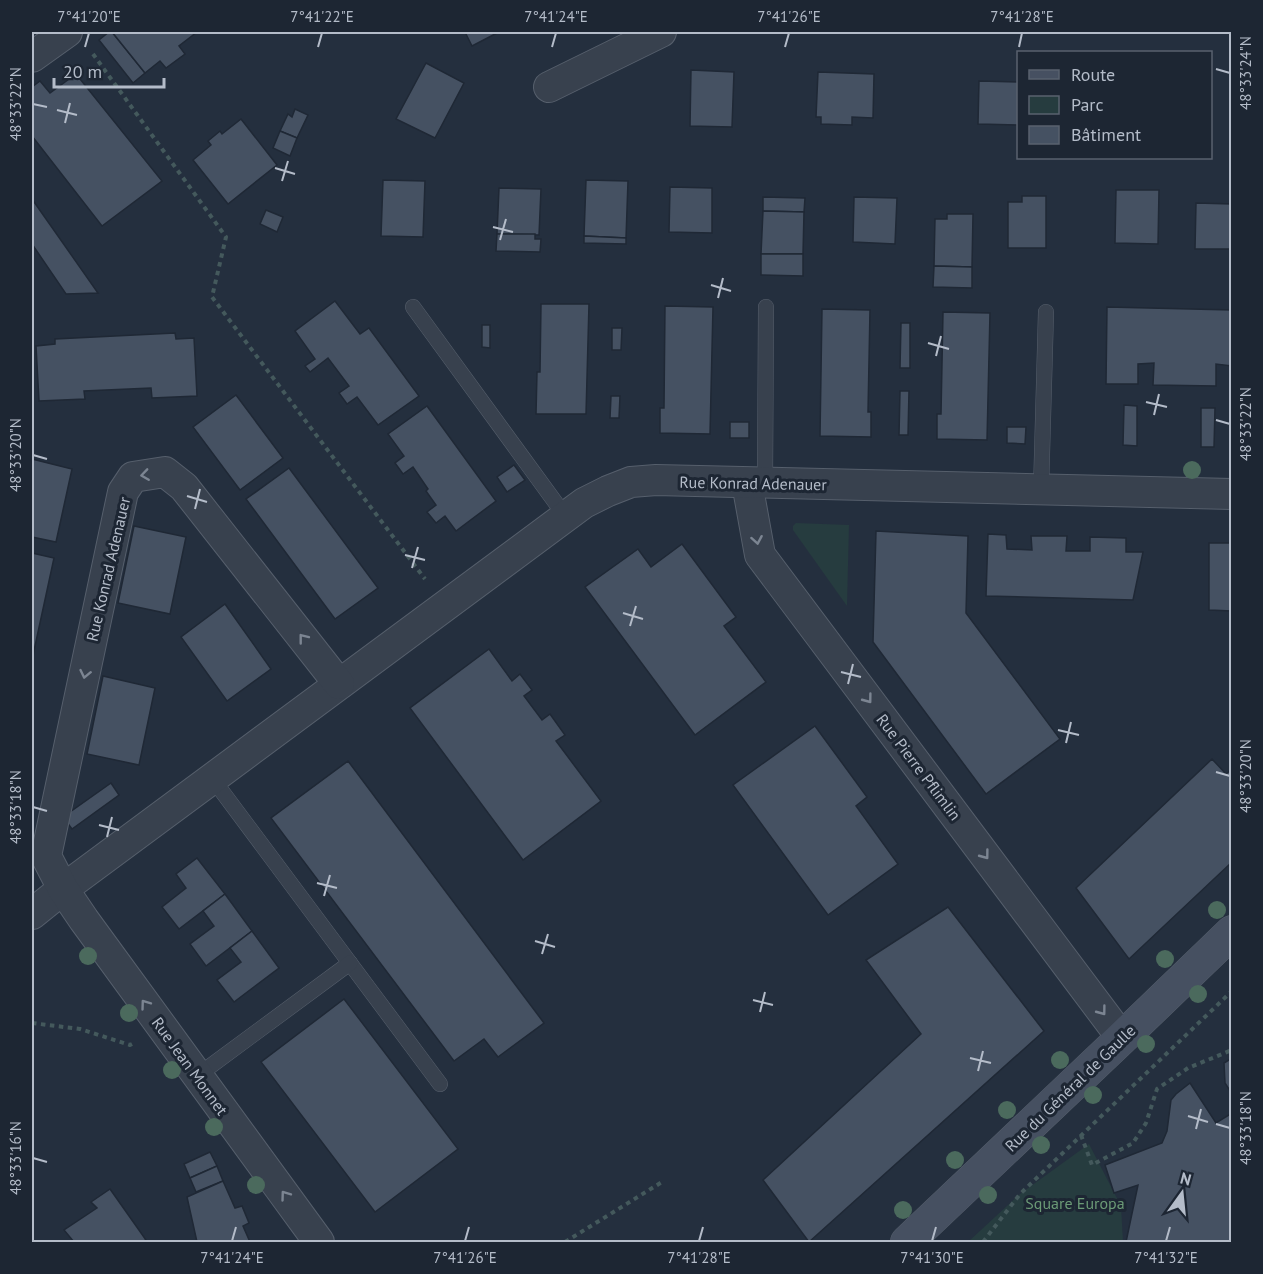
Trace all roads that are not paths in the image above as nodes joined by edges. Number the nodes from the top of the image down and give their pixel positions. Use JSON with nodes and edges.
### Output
{"nodes":[{"id":1,"x":67,"y":32,"type":"edge"},
{"id":2,"x":661,"y":32,"type":"edge"},
{"id":3,"x":32,"y":57,"type":"edge"},
{"id":4,"x":549,"y":87,"type":"dead end"},
{"id":5,"x":413,"y":307,"type":"dead end"},
{"id":6,"x":766,"y":307,"type":"dead end"},
{"id":7,"x":1046,"y":312,"type":"dead end"},
{"id":8,"x":756,"y":483,"type":"junction"},
{"id":9,"x":1041,"y":490,"type":"junction"},
{"id":10,"x":1232,"y":494,"type":"edge"},
{"id":11,"x":566,"y":517,"type":"junction"},
{"id":12,"x":339,"y":684,"type":"junction"},
{"id":13,"x":212,"y":778,"type":"junction"},
{"id":14,"x":63,"y":890,"type":"junction"},
{"id":15,"x":32,"y":914,"type":"edge"},
{"id":16,"x":1232,"y":932,"type":"edge"},
{"id":17,"x":350,"y":963,"type":"junction"},
{"id":18,"x":1122,"y":1038,"type":"junction"},
{"id":19,"x":197,"y":1076,"type":"junction"},
{"id":20,"x":440,"y":1084,"type":"dead end"},
{"id":21,"x":319,"y":1242,"type":"edge"},
{"id":22,"x":907,"y":1242,"type":"edge"}],
"edges":[{"from":1,"to":3,"type":"street"},
{"from":2,"to":4,"type":"street"},
{"from":5,"to":11,"type":"lane"},
{"from":6,"to":8,"type":"lane"},
{"from":7,"to":9,"type":"lane"},
{"from":8,"to":9,"type":"street","name":"Rue Konrad Adenauer"},
{"from":8,"to":11,"type":"street","name":"Rue Konrad Adenauer"},
{"from":8,"to":18,"type":"street","name":"Rue Pierre Pflimlin","one_way":true},
{"from":9,"to":10,"type":"street","name":"Rue Konrad Adenauer"},
{"from":11,"to":12,"type":"street","name":"Rue Konrad Adenauer"},
{"from":12,"to":13,"type":"street","name":"Rue Konrad Adenauer"},
{"from":12,"to":14,"type":"street","name":"Rue Konrad Adenauer","one_way":true},
{"from":13,"to":14,"type":"street","name":"Rue Konrad Adenauer"},
{"from":13,"to":17,"type":"lane"},
{"from":14,"to":15,"type":"street","name":"Rue Konrad Adenauer"},
{"from":19,"to":14,"type":"street","name":"Rue Jean Monnet","one_way":true},
{"from":16,"to":18,"type":"street","name":"Rue du Général de Gaulle"},
{"from":17,"to":19,"type":"lane"},
{"from":17,"to":20,"type":"lane"},
{"from":18,"to":22,"type":"street","name":"Rue du Général de Gaulle"},
{"from":21,"to":19,"type":"street","name":"Rue Jean Monnet","one_way":true}]}
